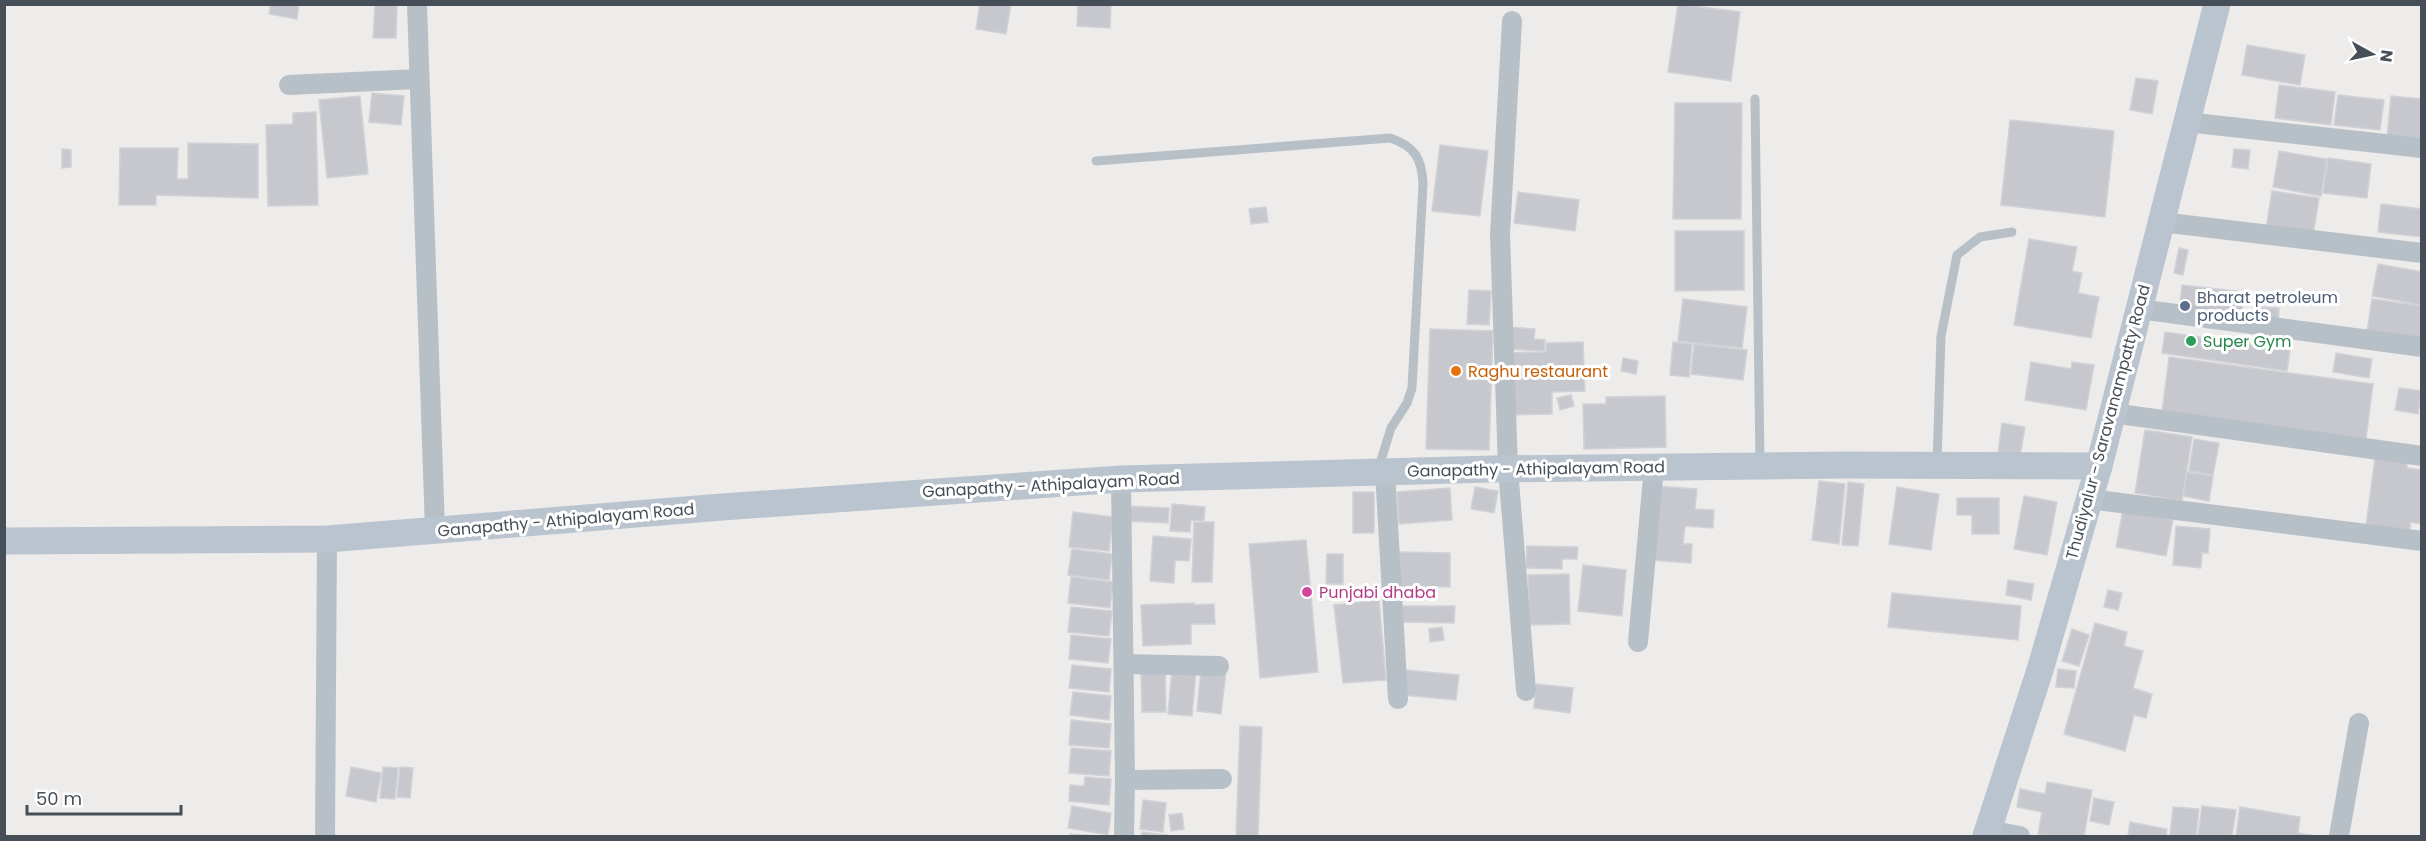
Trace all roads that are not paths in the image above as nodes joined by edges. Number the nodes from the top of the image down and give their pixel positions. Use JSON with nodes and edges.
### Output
{"nodes":[{"id":1,"x":417,"y":4,"type":"edge"},
{"id":2,"x":2217,"y":4,"type":"edge"},
{"id":3,"x":1512,"y":21,"type":"dead end"},
{"id":4,"x":420,"y":79,"type":"junction"},
{"id":5,"x":289,"y":85,"type":"dead end"},
{"id":6,"x":1755,"y":99,"type":"dead end"},
{"id":7,"x":2187,"y":122,"type":"junction"},
{"id":8,"x":2421,"y":148,"type":"edge"},
{"id":9,"x":1096,"y":162,"type":"dead end"},
{"id":10,"x":2161,"y":222,"type":"junction"},
{"id":11,"x":2012,"y":232,"type":"dead end"},
{"id":12,"x":2421,"y":253,"type":"edge"},
{"id":13,"x":2139,"y":309,"type":"junction"},
{"id":14,"x":2421,"y":347,"type":"edge"},
{"id":15,"x":2112,"y":413,"type":"junction"},
{"id":16,"x":2421,"y":456,"type":"edge"},
{"id":17,"x":1760,"y":466,"type":"junction"},
{"id":18,"x":1937,"y":466,"type":"junction"},
{"id":19,"x":2099,"y":466,"type":"junction"},
{"id":20,"x":1654,"y":467,"type":"junction"},
{"id":21,"x":1508,"y":468,"type":"junction"},
{"id":22,"x":1381,"y":472,"type":"junction"},
{"id":23,"x":1121,"y":479,"type":"junction"},
{"id":24,"x":2089,"y":499,"type":"junction"},
{"id":25,"x":435,"y":530,"type":"junction"},
{"id":26,"x":327,"y":539,"type":"junction"},
{"id":27,"x":4,"y":541,"type":"edge"},
{"id":28,"x":2421,"y":541,"type":"edge"},
{"id":29,"x":1638,"y":642,"type":"dead end"},
{"id":30,"x":1124,"y":664,"type":"junction"},
{"id":31,"x":1219,"y":666,"type":"dead end"},
{"id":32,"x":1526,"y":691,"type":"dead end"},
{"id":33,"x":1398,"y":699,"type":"dead end"},
{"id":34,"x":2359,"y":723,"type":"dead end"},
{"id":35,"x":1222,"y":779,"type":"dead end"},
{"id":36,"x":1125,"y":780,"type":"junction"},
{"id":37,"x":1987,"y":833,"type":"edge"},
{"id":38,"x":325,"y":837,"type":"edge"},
{"id":39,"x":1124,"y":837,"type":"edge"},
{"id":40,"x":2019,"y":837,"type":"edge"},
{"id":41,"x":2338,"y":837,"type":"edge"}],
"edges":[{"from":1,"to":4,"type":"street"},
{"from":2,"to":7,"type":"main road","name":"Thudiyalur - Saravanampatty Road"},
{"from":3,"to":21,"type":"street"},
{"from":4,"to":5,"type":"street"},
{"from":4,"to":25,"type":"street"},
{"from":6,"to":17,"type":"lane"},
{"from":7,"to":8,"type":"street"},
{"from":7,"to":10,"type":"main road","name":"Thudiyalur - Saravanampatty Road"},
{"from":9,"to":22,"type":"lane"},
{"from":10,"to":12,"type":"street"},
{"from":10,"to":13,"type":"main road","name":"Thudiyalur - Saravanampatty Road"},
{"from":11,"to":18,"type":"lane"},
{"from":13,"to":14,"type":"street"},
{"from":13,"to":15,"type":"main road","name":"Thudiyalur - Saravanampatty Road"},
{"from":15,"to":16,"type":"street"},
{"from":15,"to":19,"type":"main road","name":"Thudiyalur - Saravanampatty Road"},
{"from":17,"to":18,"type":"main road","name":"Ganapathy - Athipalayam Road"},
{"from":17,"to":20,"type":"main road","name":"Ganapathy - Athipalayam Road"},
{"from":18,"to":19,"type":"main road","name":"Ganapathy - Athipalayam Road"},
{"from":19,"to":24,"type":"main road","name":"Thudiyalur - Saravanampatty Road"},
{"from":20,"to":21,"type":"main road","name":"Ganapathy - Athipalayam Road"},
{"from":20,"to":29,"type":"street"},
{"from":21,"to":22,"type":"main road","name":"Ganapathy - Athipalayam Road"},
{"from":21,"to":32,"type":"street"},
{"from":22,"to":23,"type":"main road","name":"Ganapathy - Athipalayam Road"},
{"from":22,"to":33,"type":"street"},
{"from":23,"to":25,"type":"main road","name":"Ganapathy - Athipalayam Road"},
{"from":23,"to":30,"type":"street"},
{"from":24,"to":28,"type":"street"},
{"from":24,"to":37,"type":"main road","name":"Thudiyalur - Saravanampatty Road"},
{"from":25,"to":26,"type":"main road","name":"Ganapathy - Athipalayam Road"},
{"from":26,"to":27,"type":"main road","name":"Ganapathy - Athipalayam Road"},
{"from":26,"to":38,"type":"street"},
{"from":30,"to":31,"type":"street"},
{"from":30,"to":36,"type":"street"},
{"from":34,"to":41,"type":"street"},
{"from":35,"to":36,"type":"street"},
{"from":36,"to":39,"type":"street"},
{"from":37,"to":40,"type":"street"}]}
